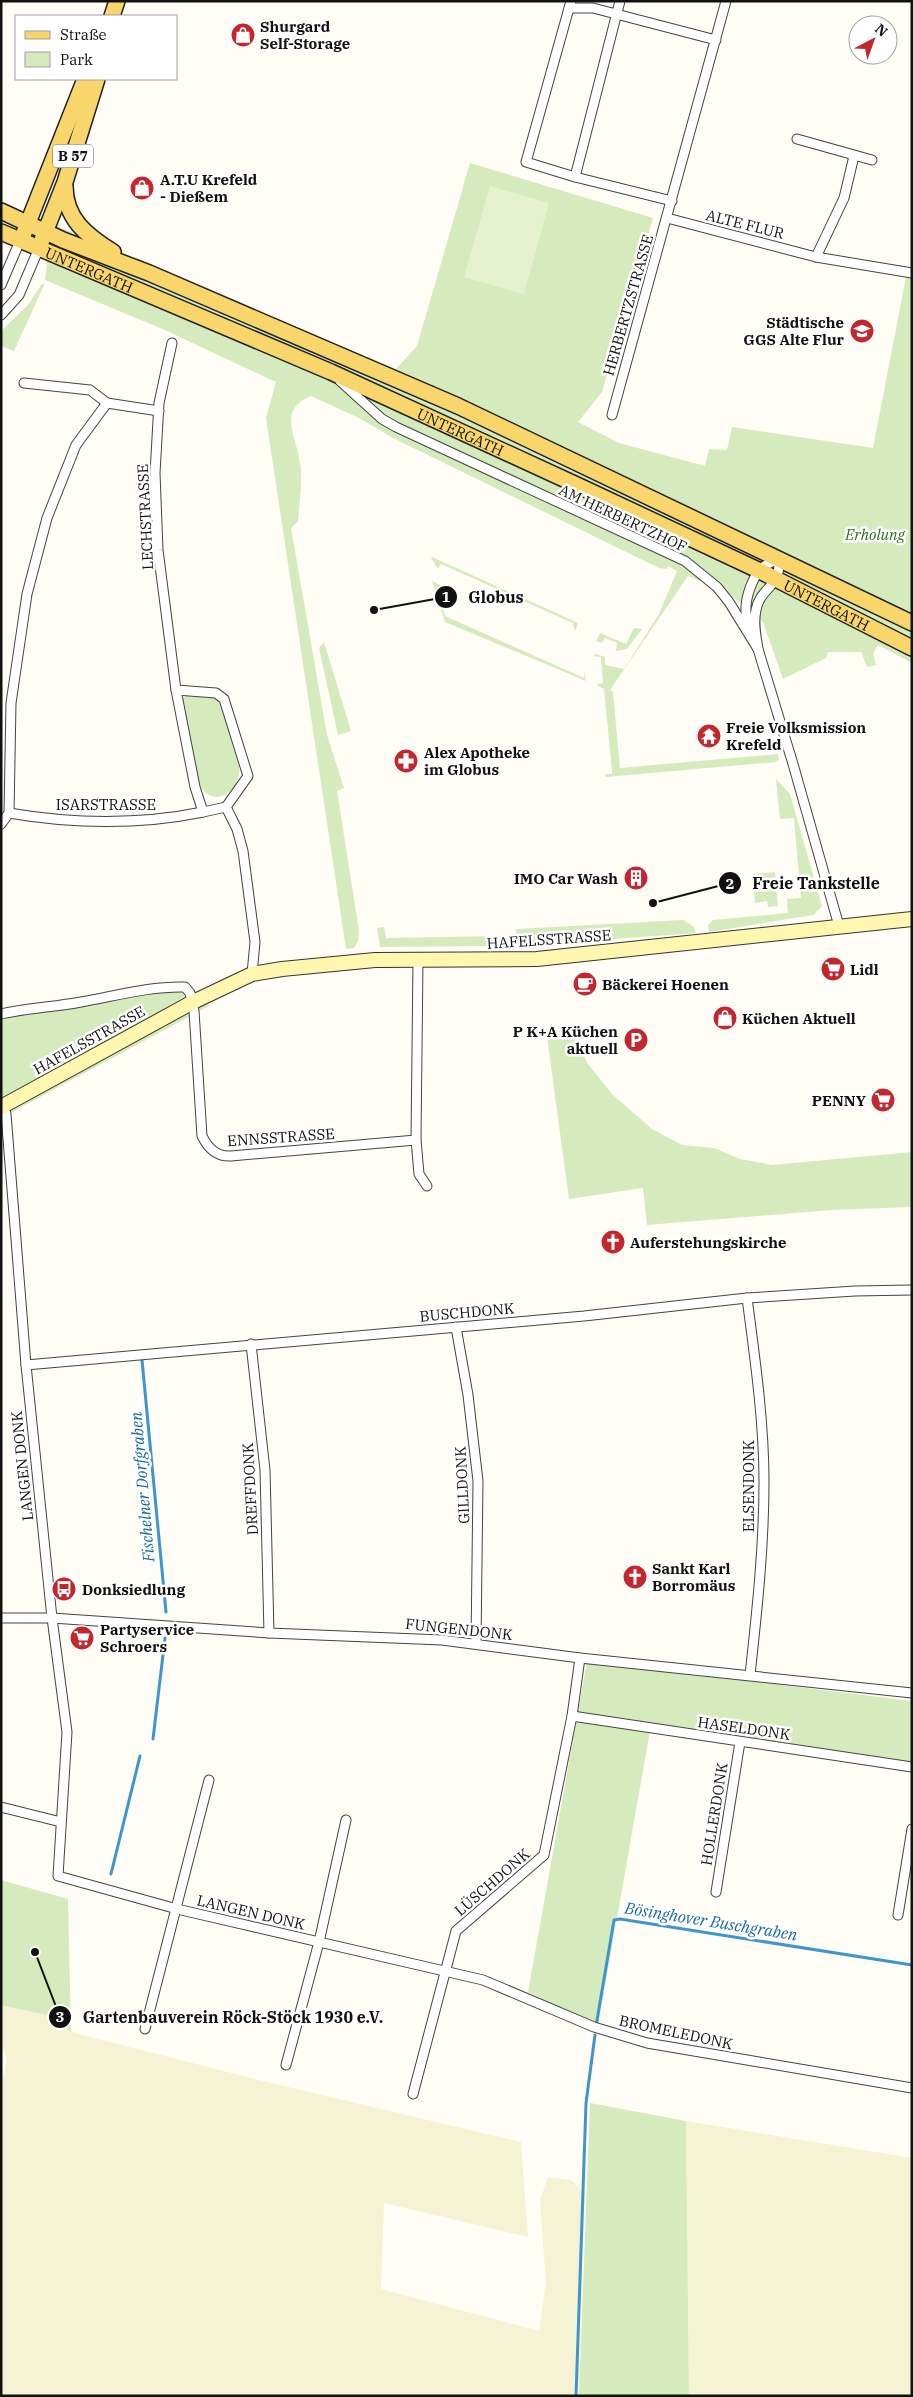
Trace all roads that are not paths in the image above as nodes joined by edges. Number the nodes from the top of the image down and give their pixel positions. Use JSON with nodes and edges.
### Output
{"nodes":[{"id":1,"x":117,"y":1,"type":"edge"},
{"id":2,"x":620,"y":1,"type":"edge"},
{"id":3,"x":726,"y":1,"type":"edge"},
{"id":4,"x":570,"y":5,"type":"edge"},
{"id":5,"x":112,"y":15,"type":"edge"},
{"id":6,"x":617,"y":15,"type":"junction"},
{"id":7,"x":716,"y":40,"type":"junction"},
{"id":8,"x":85,"y":80,"type":"edge"},
{"id":9,"x":97,"y":80,"type":"edge"},
{"id":10,"x":797,"y":139,"type":"dead end"},
{"id":11,"x":854,"y":156,"type":"junction"},
{"id":12,"x":872,"y":160,"type":"dead end"},
{"id":13,"x":575,"y":177,"type":"junction"},
{"id":14,"x":65,"y":182,"type":"junction"},
{"id":15,"x":672,"y":201,"type":"junction"},
{"id":16,"x":1,"y":211,"type":"edge"},
{"id":17,"x":667,"y":218,"type":"junction"},
{"id":18,"x":28,"y":224,"type":"junction"},
{"id":19,"x":1,"y":232,"type":"edge"},
{"id":20,"x":46,"y":232,"type":"junction"},
{"id":21,"x":20,"y":240,"type":"junction"},
{"id":22,"x":39,"y":248,"type":"junction"},
{"id":23,"x":816,"y":257,"type":"junction"},
{"id":24,"x":149,"y":272,"type":"junction"},
{"id":25,"x":912,"y":273,"type":"edge"},
{"id":26,"x":1,"y":285,"type":"edge"},
{"id":27,"x":1,"y":315,"type":"edge"},
{"id":28,"x":172,"y":343,"type":"dead end"},
{"id":29,"x":331,"y":372,"type":"junction"},
{"id":30,"x":24,"y":383,"type":"dead end"},
{"id":31,"x":107,"y":404,"type":"junction"},
{"id":32,"x":158,"y":411,"type":"junction"},
{"id":33,"x":612,"y":416,"type":"dead end"},
{"id":34,"x":779,"y":559,"type":"junction"},
{"id":35,"x":758,"y":570,"type":"junction"},
{"id":36,"x":776,"y":579,"type":"junction"},
{"id":37,"x":912,"y":623,"type":"edge"},
{"id":38,"x":912,"y":648,"type":"edge"},
{"id":39,"x":758,"y":649,"type":"junction"},
{"id":40,"x":176,"y":690,"type":"junction"},
{"id":41,"x":226,"y":807,"type":"junction"},
{"id":42,"x":203,"y":812,"type":"junction"},
{"id":43,"x":9,"y":813,"type":"junction"},
{"id":44,"x":1,"y":824,"type":"edge"},
{"id":45,"x":912,"y":919,"type":"edge"},
{"id":46,"x":839,"y":926,"type":"junction"},
{"id":47,"x":418,"y":960,"type":"junction"},
{"id":48,"x":252,"y":974,"type":"junction"},
{"id":49,"x":193,"y":1002,"type":"junction"},
{"id":50,"x":1,"y":1014,"type":"edge"},
{"id":51,"x":2,"y":1106,"type":"edge"},
{"id":52,"x":416,"y":1140,"type":"junction"},
{"id":53,"x":427,"y":1186,"type":"dead end"},
{"id":54,"x":912,"y":1290,"type":"edge"},
{"id":55,"x":747,"y":1298,"type":"junction"},
{"id":56,"x":456,"y":1327,"type":"junction"},
{"id":57,"x":251,"y":1344,"type":"junction"},
{"id":58,"x":26,"y":1365,"type":"junction"},
{"id":59,"x":1,"y":1618,"type":"edge"},
{"id":60,"x":52,"y":1618,"type":"junction"},
{"id":61,"x":269,"y":1633,"type":"junction"},
{"id":62,"x":476,"y":1644,"type":"junction"},
{"id":63,"x":580,"y":1658,"type":"junction"},
{"id":64,"x":750,"y":1675,"type":"junction"},
{"id":65,"x":912,"y":1693,"type":"edge"},
{"id":66,"x":572,"y":1716,"type":"junction"},
{"id":67,"x":740,"y":1742,"type":"junction"},
{"id":68,"x":912,"y":1767,"type":"edge"},
{"id":69,"x":208,"y":1780,"type":"dead end"},
{"id":70,"x":1,"y":1807,"type":"edge"},
{"id":71,"x":346,"y":1820,"type":"dead end"},
{"id":72,"x":61,"y":1822,"type":"junction"},
{"id":73,"x":912,"y":1829,"type":"edge"},
{"id":74,"x":716,"y":1892,"type":"dead end"},
{"id":75,"x":177,"y":1909,"type":"junction"},
{"id":76,"x":898,"y":1914,"type":"dead end"},
{"id":77,"x":319,"y":1942,"type":"junction"},
{"id":78,"x":444,"y":1971,"type":"junction"},
{"id":79,"x":145,"y":2029,"type":"dead end"},
{"id":80,"x":286,"y":2065,"type":"dead end"},
{"id":81,"x":912,"y":2088,"type":"edge"},
{"id":82,"x":413,"y":2094,"type":"dead end"}],
"edges":[{"from":1,"to":5,"type":"main road"},
{"from":2,"to":6,"type":"street"},
{"from":3,"to":7,"type":"street","name":"HERBERTZSTRASSE"},
{"from":4,"to":6,"type":"street"},
{"from":4,"to":13,"type":"street"},
{"from":6,"to":7,"type":"street"},
{"from":6,"to":13,"type":"street"},
{"from":7,"to":15,"type":"street","name":"HERBERTZSTRASSE"},
{"from":8,"to":18,"type":"main road","number":"B 57"},
{"from":9,"to":14,"type":"main road","number":"B 57"},
{"from":10,"to":11,"type":"street"},
{"from":11,"to":12,"type":"street"},
{"from":11,"to":23,"type":"street"},
{"from":13,"to":15,"type":"street"},
{"from":14,"to":20,"type":"main road","number":"B 57"},
{"from":14,"to":24,"type":"main road","name":"UNTERGATH"},
{"from":15,"to":17,"type":"street","name":"HERBERTZSTRASSE"},
{"from":16,"to":18,"type":"main road","name":"UNTERGATH"},
{"from":17,"to":23,"type":"street","name":"ALTE FLUR"},
{"from":17,"to":33,"type":"street","name":"HERBERTZSTRASSE"},
{"from":18,"to":20,"type":"main road","name":"UNTERGATH"},
{"from":18,"to":21,"type":"main road","number":"B 57"},
{"from":19,"to":21,"type":"main road","name":"UNTERGATH"},
{"from":20,"to":22,"type":"main road","number":"B 57"},
{"from":20,"to":24,"type":"main road","name":"UNTERGATH"},
{"from":21,"to":22,"type":"main road","name":"UNTERGATH"},
{"from":21,"to":26,"type":"street"},
{"from":22,"to":27,"type":"street"},
{"from":22,"to":29,"type":"main road","name":"UNTERGATH"},
{"from":23,"to":25,"type":"street","name":"ALTE FLUR"},
{"from":24,"to":34,"type":"main road","name":"UNTERGATH"},
{"from":28,"to":32,"type":"street","name":"LECHSTRASSE"},
{"from":29,"to":35,"type":"main road","name":"UNTERGATH"},
{"from":29,"to":39,"type":"street","name":"AM HERBERTZHOF"},
{"from":30,"to":31,"type":"street"},
{"from":31,"to":32,"type":"street"},
{"from":31,"to":43,"type":"street"},
{"from":32,"to":40,"type":"street","name":"LECHSTRASSE"},
{"from":34,"to":35,"type":"street"},
{"from":34,"to":36,"type":"street"},
{"from":34,"to":37,"type":"main road","name":"UNTERGATH"},
{"from":35,"to":36,"type":"main road","name":"UNTERGATH"},
{"from":35,"to":39,"type":"street"},
{"from":36,"to":38,"type":"main road","name":"UNTERGATH"},
{"from":36,"to":39,"type":"street"},
{"from":39,"to":46,"type":"street","name":"AM HERBERTZHOF"},
{"from":40,"to":41,"type":"street"},
{"from":40,"to":42,"type":"street","name":"LECHSTRASSE"},
{"from":41,"to":42,"type":"street"},
{"from":41,"to":48,"type":"street"},
{"from":42,"to":43,"type":"street","name":"ISARSTRASSE"},
{"from":43,"to":44,"type":"street"},
{"from":45,"to":46,"type":"main road","name":"HAFELSSTRASSE"},
{"from":46,"to":47,"type":"main road","name":"HAFELSSTRASSE"},
{"from":47,"to":48,"type":"main road","name":"HAFELSSTRASSE"},
{"from":47,"to":52,"type":"street"},
{"from":48,"to":49,"type":"main road","name":"HAFELSSTRASSE"},
{"from":49,"to":50,"type":"street","name":"HAFELSSTRASSE"},
{"from":49,"to":51,"type":"main road","name":"HAFELSSTRASSE"},
{"from":49,"to":52,"type":"street","name":"ENNSSTRASSE"},
{"from":51,"to":58,"type":"street","name":"LANGEN DONK"},
{"from":52,"to":53,"type":"street"},
{"from":54,"to":55,"type":"street","name":"BUSCHDONK"},
{"from":55,"to":56,"type":"street","name":"BUSCHDONK"},
{"from":55,"to":64,"type":"street","name":"ELSENDONK"},
{"from":56,"to":57,"type":"street","name":"BUSCHDONK"},
{"from":56,"to":62,"type":"street","name":"GILLDONK"},
{"from":57,"to":58,"type":"street","name":"BUSCHDONK"},
{"from":57,"to":61,"type":"street","name":"DREFFDONK"},
{"from":58,"to":60,"type":"street","name":"LANGEN DONK"},
{"from":59,"to":60,"type":"street","name":"FUNGENDONK"},
{"from":60,"to":61,"type":"street","name":"FUNGENDONK"},
{"from":60,"to":72,"type":"street","name":"LANGEN DONK"},
{"from":61,"to":62,"type":"street","name":"FUNGENDONK"},
{"from":62,"to":63,"type":"street","name":"FUNGENDONK"},
{"from":63,"to":64,"type":"street","name":"FUNGENDONK"},
{"from":63,"to":66,"type":"street","name":"LÜSCHDONK"},
{"from":64,"to":65,"type":"street","name":"FUNGENDONK"},
{"from":66,"to":67,"type":"street","name":"HASELDONK"},
{"from":66,"to":78,"type":"street","name":"LÜSCHDONK"},
{"from":67,"to":68,"type":"street","name":"HASELDONK"},
{"from":67,"to":74,"type":"street","name":"HOLLERDONK"},
{"from":69,"to":75,"type":"street","name":"LANGEN DONK"},
{"from":70,"to":72,"type":"street"},
{"from":71,"to":77,"type":"street","name":"LANGEN DONK"},
{"from":72,"to":75,"type":"street","name":"LANGEN DONK"},
{"from":73,"to":76,"type":"street"},
{"from":75,"to":77,"type":"street","name":"LANGEN DONK"},
{"from":75,"to":79,"type":"street","name":"LANGEN DONK"},
{"from":77,"to":78,"type":"street","name":"LANGEN DONK"},
{"from":77,"to":80,"type":"street","name":"LANGEN DONK"},
{"from":78,"to":81,"type":"street","name":"BROMELEDONK"},
{"from":78,"to":82,"type":"street","name":"LÜSCHDONK"}]}
